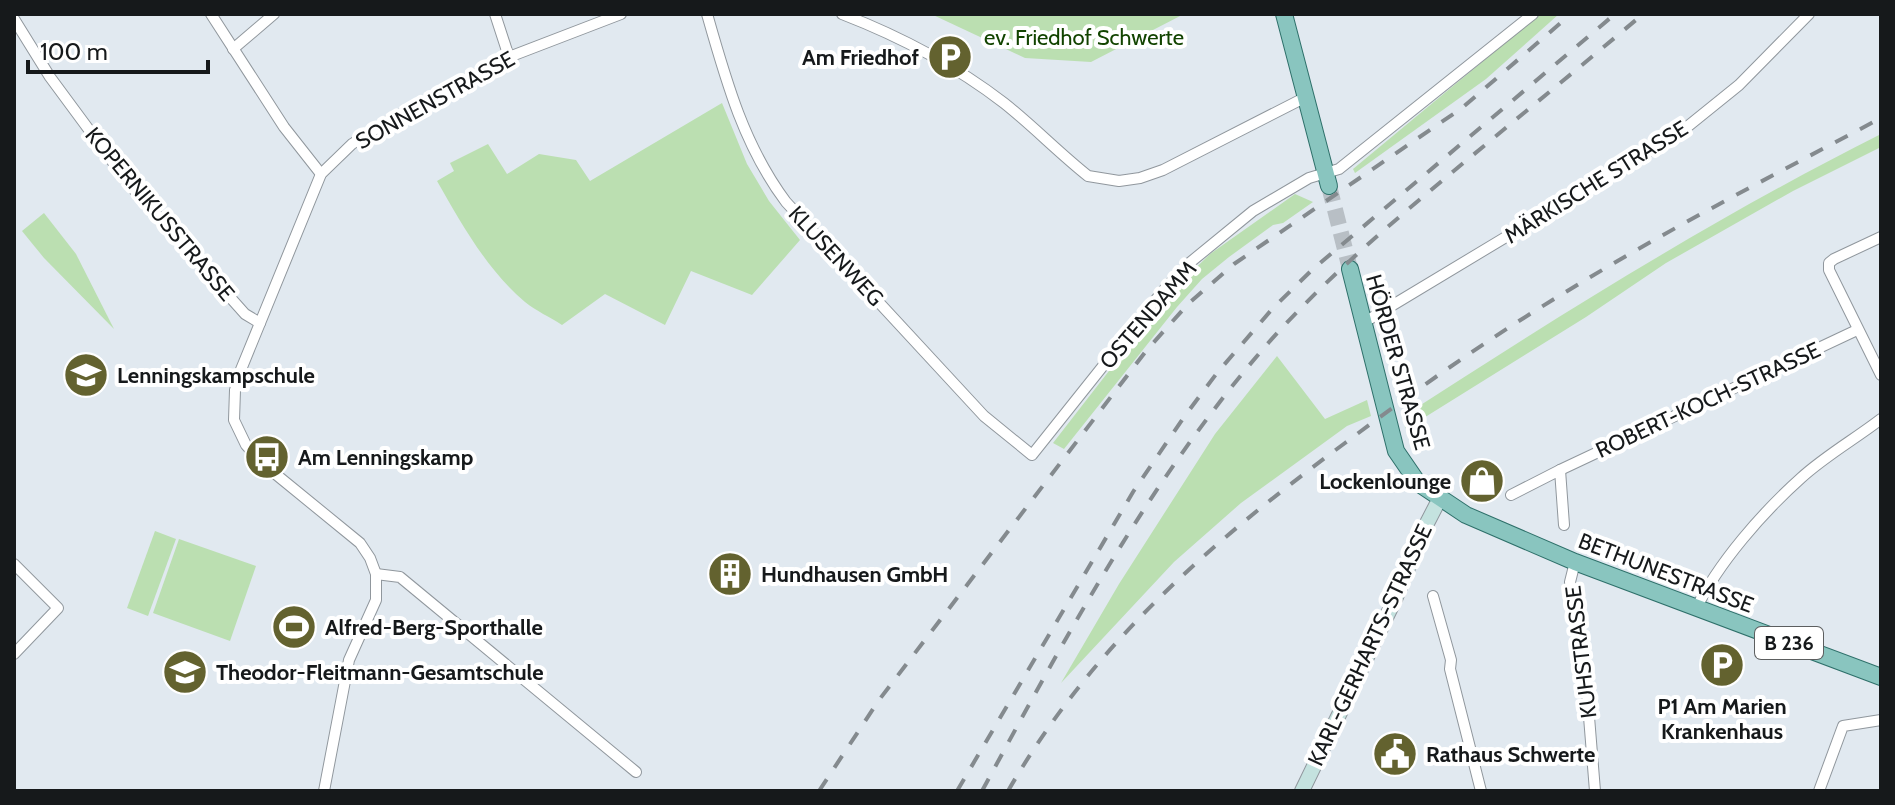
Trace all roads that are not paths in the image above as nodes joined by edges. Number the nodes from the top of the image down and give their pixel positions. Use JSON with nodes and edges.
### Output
{"nodes":[{"id":1,"x":211,"y":14,"type":"edge"},
{"id":2,"x":274,"y":14,"type":"edge"},
{"id":3,"x":495,"y":14,"type":"edge"},
{"id":4,"x":621,"y":14,"type":"edge"},
{"id":5,"x":707,"y":14,"type":"edge"},
{"id":6,"x":842,"y":14,"type":"edge"},
{"id":7,"x":1284,"y":14,"type":"edge"},
{"id":8,"x":1533,"y":14,"type":"edge"},
{"id":9,"x":1809,"y":14,"type":"edge"},
{"id":10,"x":14,"y":19,"type":"edge"},
{"id":11,"x":233,"y":49,"type":"junction"},
{"id":12,"x":509,"y":57,"type":"junction"},
{"id":13,"x":1306,"y":97,"type":"junction"},
{"id":14,"x":321,"y":174,"type":"junction"},
{"id":15,"x":1327,"y":180,"type":"junction"},
{"id":16,"x":1881,"y":237,"type":"edge"},
{"id":17,"x":1350,"y":269,"type":"tunnel mouth"},
{"id":18,"x":260,"y":323,"type":"junction"},
{"id":19,"x":1363,"y":323,"type":"junction"},
{"id":20,"x":1857,"y":330,"type":"junction"},
{"id":21,"x":1881,"y":375,"type":"edge"},
{"id":22,"x":1881,"y":419,"type":"edge"},
{"id":23,"x":1032,"y":455,"type":"joint"},
{"id":24,"x":1560,"y":470,"type":"junction"},
{"id":25,"x":1511,"y":495,"type":"dead end"},
{"id":26,"x":1439,"y":500,"type":"junction"},
{"id":27,"x":1564,"y":525,"type":"dead end"},
{"id":28,"x":1575,"y":562,"type":"junction"},
{"id":29,"x":14,"y":564,"type":"edge"},
{"id":30,"x":376,"y":574,"type":"junction"},
{"id":31,"x":1433,"y":596,"type":"dead end"},
{"id":32,"x":1696,"y":609,"type":"junction"},
{"id":33,"x":14,"y":654,"type":"edge"},
{"id":34,"x":1881,"y":677,"type":"edge"},
{"id":35,"x":1881,"y":720,"type":"edge"},
{"id":36,"x":636,"y":772,"type":"dead end"},
{"id":37,"x":324,"y":791,"type":"edge"},
{"id":38,"x":1302,"y":791,"type":"edge"},
{"id":39,"x":1481,"y":791,"type":"edge"},
{"id":40,"x":1595,"y":791,"type":"edge"},
{"id":41,"x":1819,"y":791,"type":"edge"}],
"edges":[{"from":1,"to":11,"type":"street"},
{"from":2,"to":11,"type":"street"},
{"from":3,"to":12,"type":"street"},
{"from":4,"to":12,"type":"street","name":"SONNENSTRASSE"},
{"from":5,"to":23,"type":"street","name":"KLUSENWEG"},
{"from":6,"to":13,"type":"street"},
{"from":7,"to":13,"type":"main road"},
{"from":8,"to":15,"type":"street","name":"OSTENDAMM"},
{"from":9,"to":19,"type":"street","name":"MÄRKISCHE STRASSE"},
{"from":10,"to":18,"type":"street","name":"KOPERNIKUSSTRASSE"},
{"from":11,"to":14,"type":"street"},
{"from":12,"to":14,"type":"street","name":"SONNENSTRASSE"},
{"from":13,"to":15,"type":"main road"},
{"from":14,"to":18,"type":"street","name":"SONNENSTRASSE"},
{"from":15,"to":23,"type":"street","name":"OSTENDAMM"},
{"from":16,"to":20,"type":"street"},
{"from":17,"to":19,"type":"main road","name":"HÖRDER STRASSE","number":"B 236"},
{"from":18,"to":30,"type":"street","name":"SONNENSTRASSE"},
{"from":19,"to":26,"type":"main road","name":"HÖRDER STRASSE","number":"B 236"},
{"from":20,"to":21,"type":"street"},
{"from":20,"to":24,"type":"street","name":"ROBERT-KOCH-STRASSE"},
{"from":22,"to":32,"type":"street"},
{"from":24,"to":25,"type":"street","name":"ROBERT-KOCH-STRASSE"},
{"from":24,"to":27,"type":"street"},
{"from":26,"to":28,"type":"main road","name":"BETHUNESTRASSE","number":"B 236"},
{"from":26,"to":38,"type":"main road","name":"KARL-GERHARTS-STRASSE"},
{"from":28,"to":32,"type":"main road","name":"BETHUNESTRASSE","number":"B 236"},
{"from":28,"to":40,"type":"street","name":"KUHSTRASSE"},
{"from":29,"to":33,"type":"street"},
{"from":30,"to":36,"type":"street"},
{"from":30,"to":37,"type":"street"},
{"from":31,"to":39,"type":"street"},
{"from":32,"to":34,"type":"main road","name":"BETHUNESTRASSE","number":"B 236"},
{"from":35,"to":41,"type":"street"}]}
